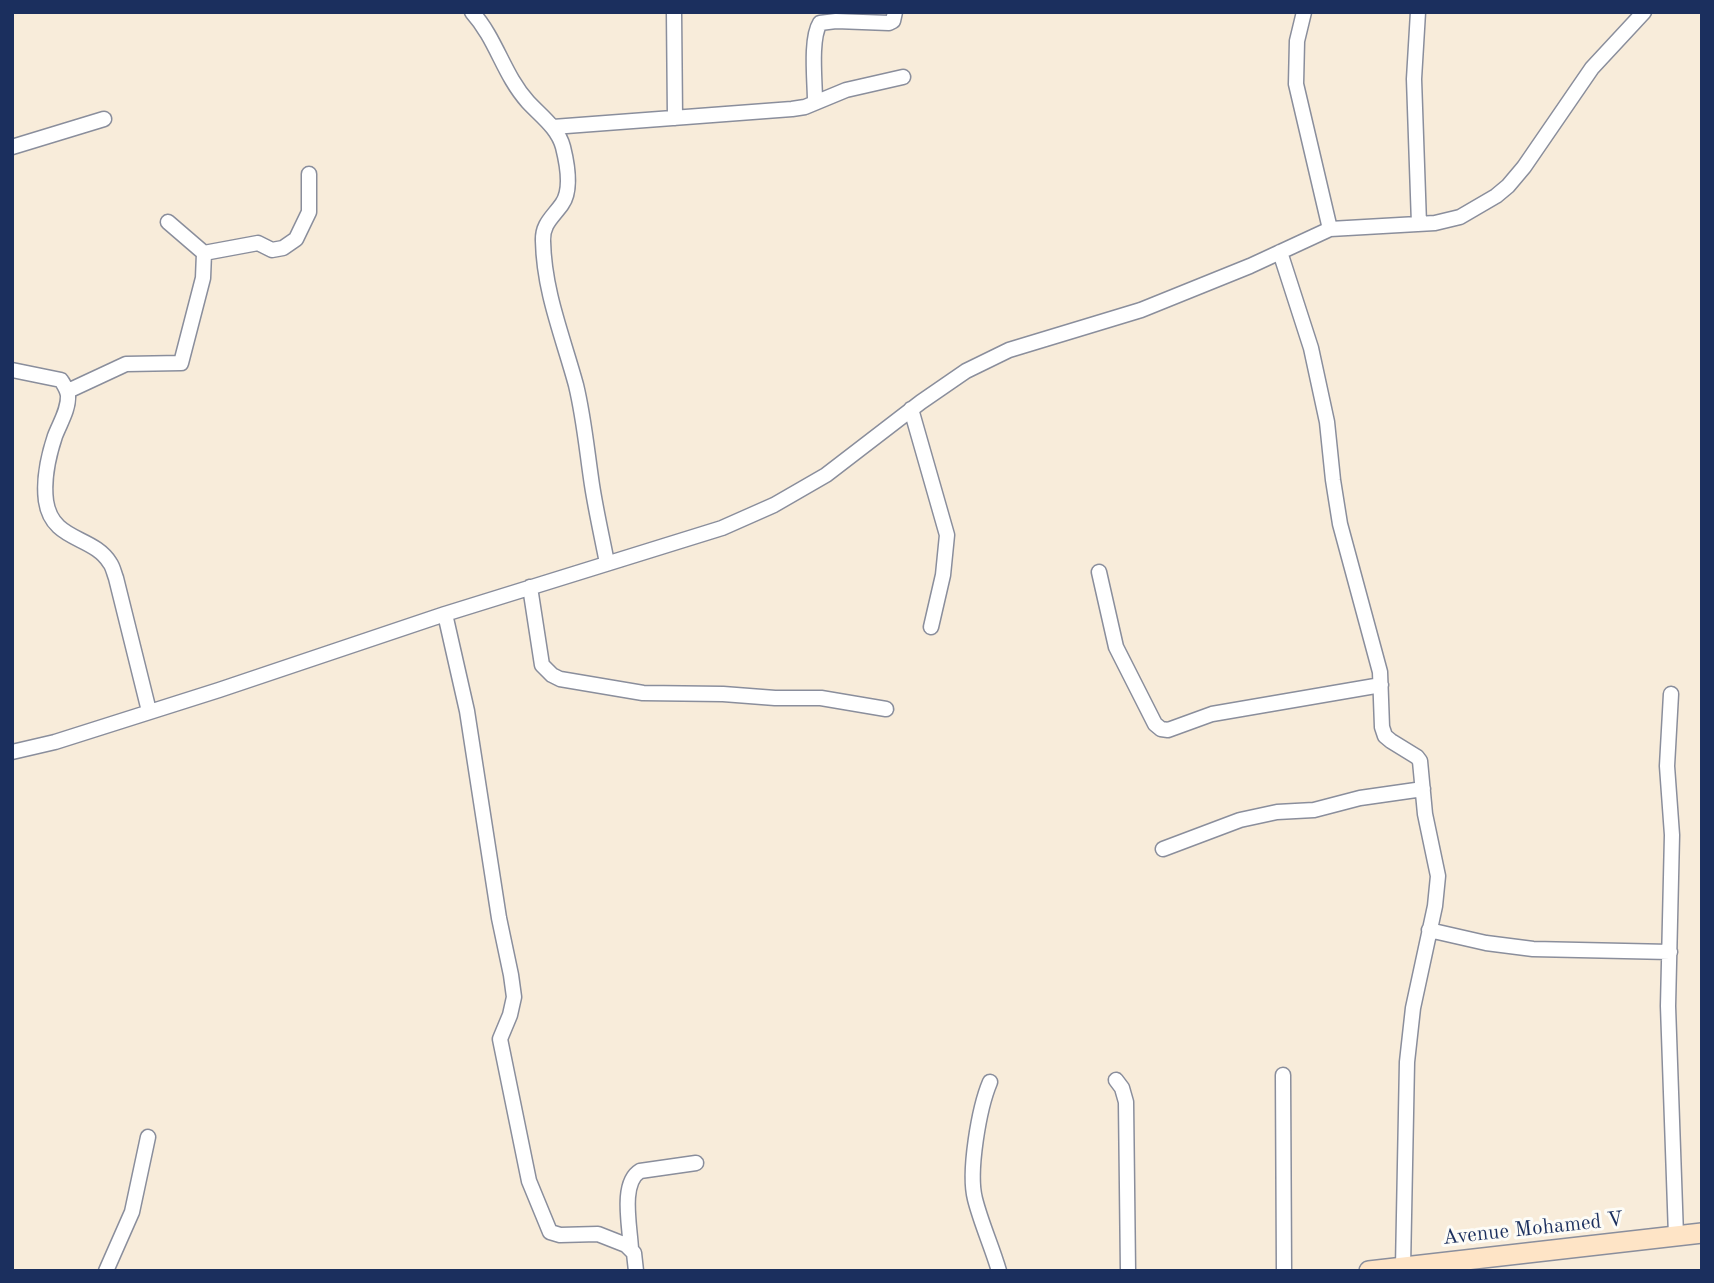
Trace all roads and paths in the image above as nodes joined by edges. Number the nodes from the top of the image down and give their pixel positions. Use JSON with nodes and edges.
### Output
{"nodes":[{"id":1,"x":472,"y":12,"type":"edge"},
{"id":2,"x":674,"y":12,"type":"edge"},
{"id":3,"x":895,"y":12,"type":"edge"},
{"id":4,"x":1304,"y":12,"type":"edge"},
{"id":5,"x":1418,"y":12,"type":"edge"},
{"id":6,"x":1644,"y":12,"type":"edge"},
{"id":7,"x":903,"y":77,"type":"dead end"},
{"id":8,"x":815,"y":101,"type":"junction"},
{"id":9,"x":675,"y":118,"type":"junction"},
{"id":10,"x":104,"y":119,"type":"dead end"},
{"id":11,"x":553,"y":127,"type":"junction"},
{"id":12,"x":12,"y":147,"type":"edge"},
{"id":13,"x":309,"y":174,"type":"dead end"},
{"id":14,"x":168,"y":222,"type":"dead end"},
{"id":15,"x":1419,"y":224,"type":"junction"},
{"id":16,"x":1330,"y":229,"type":"junction"},
{"id":17,"x":1280,"y":252,"type":"junction"},
{"id":18,"x":204,"y":253,"type":"junction"},
{"id":19,"x":12,"y":370,"type":"edge"},
{"id":20,"x":68,"y":391,"type":"junction"},
{"id":21,"x":911,"y":409,"type":"junction"},
{"id":22,"x":607,"y":564,"type":"junction"},
{"id":23,"x":1099,"y":572,"type":"dead end"},
{"id":24,"x":530,"y":587,"type":"junction"},
{"id":25,"x":446,"y":614,"type":"junction"},
{"id":26,"x":931,"y":627,"type":"dead end"},
{"id":27,"x":1381,"y":685,"type":"junction"},
{"id":28,"x":1671,"y":694,"type":"dead end"},
{"id":29,"x":886,"y":709,"type":"dead end"},
{"id":30,"x":149,"y":711,"type":"junction"},
{"id":31,"x":12,"y":752,"type":"edge"},
{"id":32,"x":1423,"y":789,"type":"junction"},
{"id":33,"x":1163,"y":849,"type":"dead end"},
{"id":34,"x":1429,"y":930,"type":"junction"},
{"id":35,"x":1670,"y":952,"type":"junction"},
{"id":36,"x":1283,"y":1075,"type":"dead end"},
{"id":37,"x":1116,"y":1080,"type":"dead end"},
{"id":38,"x":990,"y":1082,"type":"dead end"},
{"id":39,"x":148,"y":1137,"type":"dead end"},
{"id":40,"x":696,"y":1163,"type":"dead end"},
{"id":41,"x":1702,"y":1233,"type":"edge"},
{"id":42,"x":1676,"y":1236,"type":"junction"},
{"id":43,"x":631,"y":1249,"type":"junction"},
{"id":44,"x":1403,"y":1267,"type":"junction"},
{"id":45,"x":106,"y":1271,"type":"edge"},
{"id":46,"x":636,"y":1271,"type":"edge"},
{"id":47,"x":999,"y":1271,"type":"edge"},
{"id":48,"x":1128,"y":1271,"type":"edge"},
{"id":49,"x":1284,"y":1271,"type":"edge"},
{"id":50,"x":1369,"y":1271,"type":"edge"}],
"edges":[{"from":1,"to":11,"type":"street"},
{"from":2,"to":9,"type":"street"},
{"from":3,"to":8,"type":"street"},
{"from":4,"to":16,"type":"street"},
{"from":5,"to":15,"type":"street"},
{"from":6,"to":15,"type":"street"},
{"from":7,"to":8,"type":"street"},
{"from":8,"to":9,"type":"street"},
{"from":9,"to":11,"type":"street"},
{"from":10,"to":12,"type":"street"},
{"from":11,"to":22,"type":"street"},
{"from":13,"to":18,"type":"street"},
{"from":14,"to":18,"type":"street"},
{"from":15,"to":16,"type":"street"},
{"from":16,"to":17,"type":"street"},
{"from":17,"to":21,"type":"street"},
{"from":17,"to":27,"type":"street"},
{"from":18,"to":20,"type":"street"},
{"from":19,"to":20,"type":"street"},
{"from":20,"to":30,"type":"street"},
{"from":21,"to":22,"type":"street"},
{"from":21,"to":26,"type":"street"},
{"from":22,"to":24,"type":"street"},
{"from":23,"to":27,"type":"street"},
{"from":24,"to":25,"type":"street"},
{"from":24,"to":29,"type":"street"},
{"from":25,"to":30,"type":"street"},
{"from":25,"to":43,"type":"street"},
{"from":27,"to":32,"type":"street"},
{"from":28,"to":35,"type":"street"},
{"from":30,"to":31,"type":"street"},
{"from":32,"to":33,"type":"street"},
{"from":32,"to":34,"type":"street"},
{"from":34,"to":35,"type":"street"},
{"from":34,"to":44,"type":"street"},
{"from":35,"to":42,"type":"street"},
{"from":36,"to":49,"type":"street"},
{"from":37,"to":48,"type":"street"},
{"from":38,"to":47,"type":"street"},
{"from":39,"to":45,"type":"street"},
{"from":40,"to":43,"type":"street"},
{"from":41,"to":42,"type":"main road","name":"Avenue Mohamed V"},
{"from":42,"to":44,"type":"main road","name":"Avenue Mohamed V"},
{"from":43,"to":46,"type":"street"},
{"from":44,"to":50,"type":"main road","name":"Avenue Mohamed V"}]}
